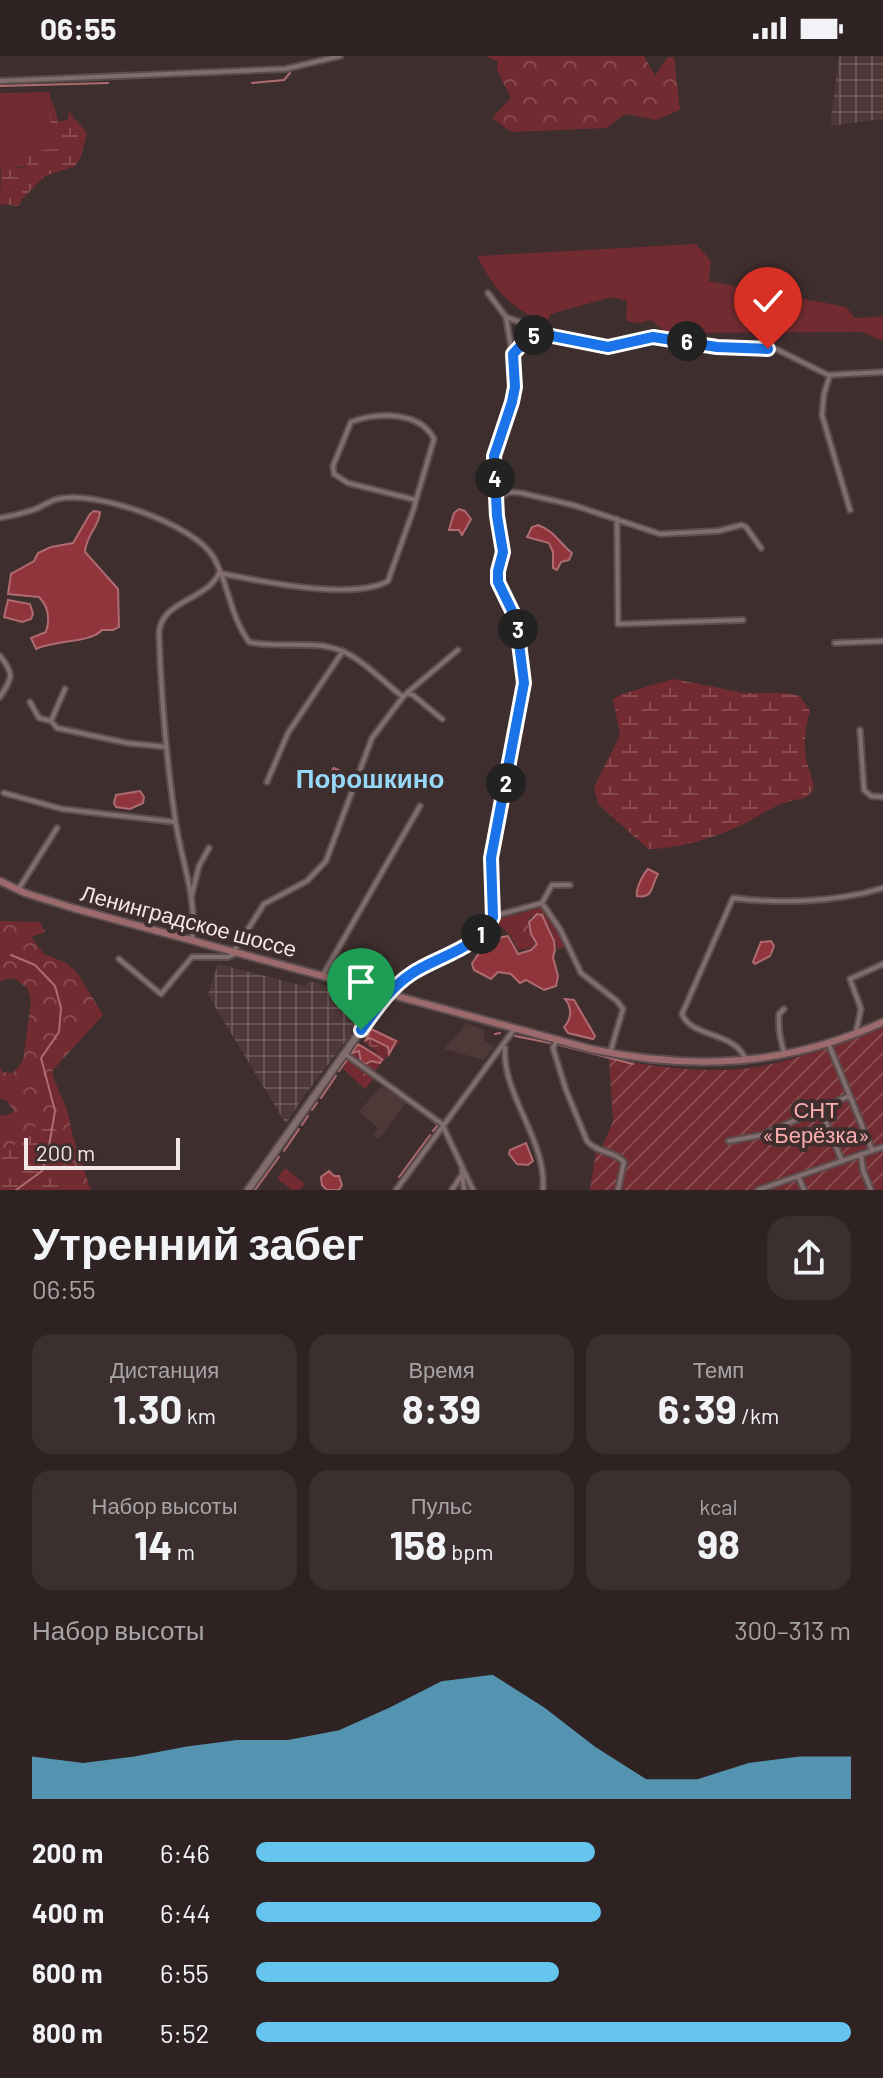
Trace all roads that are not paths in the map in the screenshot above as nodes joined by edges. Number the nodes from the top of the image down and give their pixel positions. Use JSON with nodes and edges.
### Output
{"nodes":[{"id":1,"x":340,"y":56,"type":"edge"},
{"id":2,"x":0,"y":81,"type":"edge"},
{"id":3,"x":488,"y":293,"type":"dead end"},
{"id":4,"x":506,"y":317,"type":"junction"},
{"id":5,"x":542,"y":334,"type":"junction"},
{"id":6,"x":513,"y":354,"type":"junction"},
{"id":7,"x":883,"y":372,"type":"edge"},
{"id":8,"x":830,"y":375,"type":"junction"},
{"id":9,"x":416,"y":500,"type":"junction"},
{"id":10,"x":496,"y":500,"type":"junction"},
{"id":11,"x":850,"y":510,"type":"dead end"},
{"id":12,"x":0,"y":518,"type":"edge"},
{"id":13,"x":616,"y":519,"type":"junction"},
{"id":14,"x":761,"y":548,"type":"dead end"},
{"id":15,"x":219,"y":573,"type":"junction"},
{"id":16,"x":743,"y":620,"type":"dead end"},
{"id":17,"x":883,"y":641,"type":"edge"},
{"id":18,"x":835,"y":643,"type":"dead end"},
{"id":19,"x":458,"y":650,"type":"dead end"},
{"id":20,"x":343,"y":651,"type":"junction"},
{"id":21,"x":0,"y":656,"type":"edge"},
{"id":22,"x":65,"y":689,"type":"dead end"},
{"id":23,"x":405,"y":695,"type":"junction"},
{"id":24,"x":0,"y":697,"type":"edge"},
{"id":25,"x":30,"y":702,"type":"dead end"},
{"id":26,"x":442,"y":719,"type":"dead end"},
{"id":27,"x":51,"y":721,"type":"junction"},
{"id":28,"x":860,"y":730,"type":"dead end"},
{"id":29,"x":166,"y":747,"type":"junction"},
{"id":30,"x":267,"y":782,"type":"dead end"},
{"id":31,"x":4,"y":793,"type":"dead end"},
{"id":32,"x":883,"y":797,"type":"edge"},
{"id":33,"x":420,"y":806,"type":"dead end"},
{"id":34,"x":175,"y":822,"type":"junction"},
{"id":35,"x":57,"y":828,"type":"dead end"},
{"id":36,"x":209,"y":848,"type":"dead end"},
{"id":37,"x":0,"y":881,"type":"edge"},
{"id":38,"x":570,"y":885,"type":"dead end"},
{"id":39,"x":883,"y":888,"type":"edge"},
{"id":40,"x":18,"y":890,"type":"junction"},
{"id":41,"x":191,"y":899,"type":"junction"},
{"id":42,"x":542,"y":903,"type":"junction"},
{"id":43,"x":493,"y":917,"type":"junction"},
{"id":44,"x":192,"y":939,"type":"junction"},
{"id":45,"x":237,"y":952,"type":"junction"},
{"id":46,"x":119,"y":959,"type":"dead end"},
{"id":47,"x":883,"y":964,"type":"edge"},
{"id":48,"x":323,"y":975,"type":"junction"},
{"id":49,"x":388,"y":992,"type":"junction"},
{"id":50,"x":784,"y":1009,"type":"dead end"},
{"id":51,"x":883,"y":1022,"type":"edge"},
{"id":52,"x":515,"y":1028,"type":"junction"},
{"id":53,"x":856,"y":1034,"type":"junction"},
{"id":54,"x":557,"y":1039,"type":"junction"},
{"id":55,"x":505,"y":1045,"type":"junction"},
{"id":56,"x":829,"y":1045,"type":"junction"},
{"id":57,"x":610,"y":1053,"type":"junction"},
{"id":58,"x":345,"y":1054,"type":"junction"},
{"id":59,"x":785,"y":1055,"type":"junction"},
{"id":60,"x":746,"y":1060,"type":"junction"},
{"id":61,"x":849,"y":1096,"type":"junction"},
{"id":62,"x":820,"y":1108,"type":"junction"},
{"id":63,"x":442,"y":1124,"type":"junction"},
{"id":64,"x":729,"y":1141,"type":"dead end"},
{"id":65,"x":883,"y":1147,"type":"edge"},
{"id":66,"x":872,"y":1150,"type":"junction"},
{"id":67,"x":861,"y":1154,"type":"junction"},
{"id":68,"x":842,"y":1161,"type":"junction"},
{"id":69,"x":463,"y":1167,"type":"junction"},
{"id":70,"x":461,"y":1176,"type":"junction"},
{"id":71,"x":798,"y":1176,"type":"junction"},
{"id":72,"x":248,"y":1190,"type":"edge"},
{"id":73,"x":396,"y":1190,"type":"edge"},
{"id":74,"x":452,"y":1190,"type":"edge"},
{"id":75,"x":464,"y":1190,"type":"edge"},
{"id":76,"x":473,"y":1190,"type":"edge"},
{"id":77,"x":543,"y":1190,"type":"edge"},
{"id":78,"x":618,"y":1190,"type":"edge"},
{"id":79,"x":758,"y":1190,"type":"edge"},
{"id":80,"x":804,"y":1190,"type":"edge"},
{"id":81,"x":871,"y":1190,"type":"edge"}],
"edges":[{"from":1,"to":2,"type":"street"},
{"from":3,"to":4,"type":"street"},
{"from":4,"to":5,"type":"street"},
{"from":4,"to":6,"type":"street"},
{"from":5,"to":6,"type":"street"},
{"from":5,"to":8,"type":"street"},
{"from":6,"to":10,"type":"street"},
{"from":7,"to":8,"type":"street"},
{"from":8,"to":11,"type":"street"},
{"from":9,"to":9,"type":"street"},
{"from":9,"to":15,"type":"street"},
{"from":10,"to":13,"type":"street"},
{"from":10,"to":43,"type":"street"},
{"from":12,"to":15,"type":"street"},
{"from":13,"to":14,"type":"street"},
{"from":13,"to":16,"type":"street"},
{"from":15,"to":20,"type":"street"},
{"from":15,"to":29,"type":"street"},
{"from":17,"to":18,"type":"street"},
{"from":19,"to":23,"type":"street"},
{"from":20,"to":23,"type":"street"},
{"from":20,"to":30,"type":"street"},
{"from":21,"to":24,"type":"street"},
{"from":22,"to":27,"type":"street"},
{"from":23,"to":26,"type":"street"},
{"from":23,"to":45,"type":"street"},
{"from":25,"to":27,"type":"street"},
{"from":27,"to":29,"type":"street"},
{"from":28,"to":32,"type":"street"},
{"from":29,"to":34,"type":"street"},
{"from":31,"to":34,"type":"street"},
{"from":33,"to":48,"type":"street"},
{"from":34,"to":41,"type":"street"},
{"from":35,"to":40,"type":"street"},
{"from":36,"to":41,"type":"street"},
{"from":37,"to":40,"type":"main road","name":"Ленинградское шоссе"},
{"from":38,"to":42,"type":"street"},
{"from":39,"to":60,"type":"street"},
{"from":40,"to":44,"type":"main road","name":"Ленинградское шоссе"},
{"from":41,"to":44,"type":"street"},
{"from":42,"to":43,"type":"street"},
{"from":42,"to":57,"type":"street"},
{"from":43,"to":49,"type":"street"},
{"from":44,"to":45,"type":"main road","name":"Ленинградское шоссе"},
{"from":45,"to":46,"type":"street"},
{"from":45,"to":48,"type":"main road","name":"Ленинградское шоссе"},
{"from":47,"to":53,"type":"street"},
{"from":48,"to":49,"type":"main road","name":"Ленинградское шоссе"},
{"from":49,"to":52,"type":"main road","name":"Ленинградское шоссе"},
{"from":49,"to":58,"type":"street"},
{"from":50,"to":59,"type":"street"},
{"from":51,"to":53,"type":"main road","name":"Ленинградское шоссе"},
{"from":52,"to":54,"type":"main road","name":"Ленинградское шоссе"},
{"from":52,"to":55,"type":"street"},
{"from":53,"to":56,"type":"main road","name":"Ленинградское шоссе"},
{"from":54,"to":57,"type":"main road","name":"Ленинградское шоссе"},
{"from":54,"to":78,"type":"street"},
{"from":55,"to":63,"type":"street"},
{"from":55,"to":77,"type":"street"},
{"from":56,"to":59,"type":"main road","name":"Ленинградское шоссе"},
{"from":56,"to":61,"type":"street"},
{"from":57,"to":60,"type":"main road","name":"Ленинградское шоссе"},
{"from":58,"to":63,"type":"street"},
{"from":58,"to":72,"type":"street"},
{"from":59,"to":60,"type":"main road","name":"Ленинградское шоссе"},
{"from":61,"to":62,"type":"street"},
{"from":61,"to":66,"type":"street"},
{"from":62,"to":64,"type":"street"},
{"from":62,"to":68,"type":"street"},
{"from":63,"to":69,"type":"street"},
{"from":63,"to":73,"type":"street"},
{"from":65,"to":66,"type":"street"},
{"from":66,"to":67,"type":"street"},
{"from":67,"to":68,"type":"street"},
{"from":67,"to":81,"type":"street"},
{"from":68,"to":71,"type":"street"},
{"from":69,"to":70,"type":"street"},
{"from":69,"to":76,"type":"street"},
{"from":70,"to":74,"type":"street"},
{"from":70,"to":75,"type":"street"},
{"from":71,"to":79,"type":"street"},
{"from":71,"to":80,"type":"street"}]}
